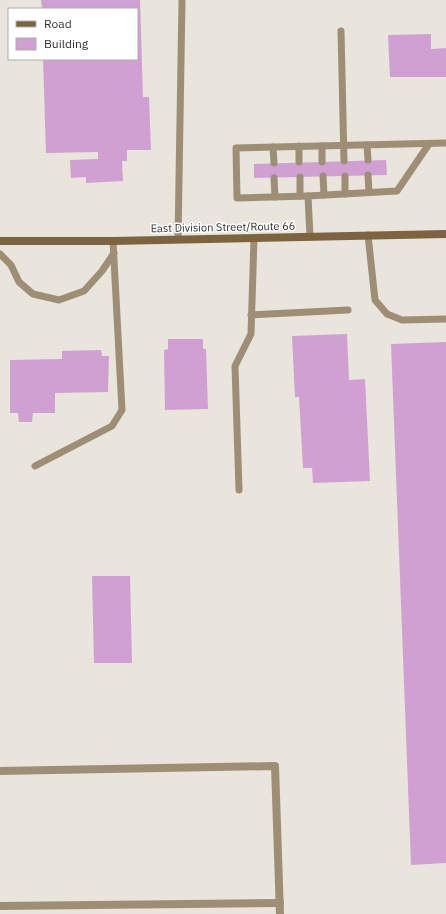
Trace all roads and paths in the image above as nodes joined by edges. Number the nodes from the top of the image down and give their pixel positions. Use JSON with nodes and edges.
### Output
{"nodes":[{"id":1,"x":182,"y":1,"type":"edge"},
{"id":2,"x":341,"y":31,"type":"dead end"},
{"id":3,"x":446,"y":143,"type":"edge"},
{"id":4,"x":429,"y":144,"type":"junction"},
{"id":5,"x":367,"y":145,"type":"junction"},
{"id":6,"x":299,"y":146,"type":"junction"},
{"id":7,"x":322,"y":146,"type":"junction"},
{"id":8,"x":343,"y":146,"type":"junction"},
{"id":9,"x":273,"y":147,"type":"junction"},
{"id":10,"x":368,"y":160,"type":"dead end"},
{"id":11,"x":344,"y":161,"type":"dead end"},
{"id":12,"x":299,"y":162,"type":"dead end"},
{"id":13,"x":322,"y":162,"type":"dead end"},
{"id":14,"x":274,"y":163,"type":"dead end"},
{"id":15,"x":368,"y":175,"type":"dead end"},
{"id":16,"x":323,"y":176,"type":"dead end"},
{"id":17,"x":345,"y":176,"type":"dead end"},
{"id":18,"x":300,"y":177,"type":"dead end"},
{"id":19,"x":274,"y":178,"type":"dead end"},
{"id":20,"x":369,"y":192,"type":"junction"},
{"id":21,"x":345,"y":194,"type":"junction"},
{"id":22,"x":324,"y":195,"type":"junction"},
{"id":23,"x":304,"y":196,"type":"junction"},
{"id":24,"x":275,"y":197,"type":"junction"},
{"id":25,"x":446,"y":234,"type":"edge"},
{"id":26,"x":368,"y":235,"type":"junction"},
{"id":27,"x":310,"y":237,"type":"junction"},
{"id":28,"x":254,"y":238,"type":"junction"},
{"id":29,"x":178,"y":239,"type":"junction"},
{"id":30,"x":0,"y":241,"type":"edge"},
{"id":31,"x":113,"y":241,"type":"junction"},
{"id":32,"x":114,"y":253,"type":"junction"},
{"id":33,"x":0,"y":254,"type":"edge"},
{"id":34,"x":348,"y":310,"type":"dead end"},
{"id":35,"x":251,"y":314,"type":"junction"},
{"id":36,"x":446,"y":319,"type":"edge"},
{"id":37,"x":35,"y":466,"type":"dead end"},
{"id":38,"x":239,"y":490,"type":"dead end"},
{"id":39,"x":0,"y":771,"type":"edge"},
{"id":40,"x":280,"y":903,"type":"junction"},
{"id":41,"x":0,"y":906,"type":"edge"},
{"id":42,"x":280,"y":914,"type":"edge"}],
"edges":[{"from":1,"to":29,"type":"lane"},
{"from":2,"to":8,"type":"lane"},
{"from":3,"to":4,"type":"lane"},
{"from":4,"to":5,"type":"lane"},
{"from":4,"to":20,"type":"lane"},
{"from":5,"to":8,"type":"lane"},
{"from":5,"to":10,"type":"lane"},
{"from":6,"to":7,"type":"lane"},
{"from":6,"to":9,"type":"lane"},
{"from":6,"to":12,"type":"lane"},
{"from":7,"to":8,"type":"lane"},
{"from":7,"to":13,"type":"lane"},
{"from":8,"to":11,"type":"lane"},
{"from":9,"to":14,"type":"lane"},
{"from":9,"to":24,"type":"lane"},
{"from":15,"to":20,"type":"lane"},
{"from":16,"to":22,"type":"lane"},
{"from":17,"to":21,"type":"lane"},
{"from":18,"to":23,"type":"lane"},
{"from":19,"to":24,"type":"lane"},
{"from":20,"to":21,"type":"lane"},
{"from":21,"to":22,"type":"lane"},
{"from":22,"to":23,"type":"lane"},
{"from":23,"to":24,"type":"lane"},
{"from":23,"to":27,"type":"lane"},
{"from":25,"to":26,"type":"main road","name":"East Division Street/Route 66"},
{"from":26,"to":27,"type":"main road","name":"East Division Street/Route 66"},
{"from":26,"to":36,"type":"lane"},
{"from":27,"to":28,"type":"main road","name":"East Division Street/Route 66"},
{"from":28,"to":29,"type":"main road","name":"East Division Street/Route 66"},
{"from":28,"to":35,"type":"lane"},
{"from":29,"to":31,"type":"main road","name":"East Division Street/Route 66"},
{"from":30,"to":31,"type":"main road","name":"East Division Street/Route 66"},
{"from":31,"to":32,"type":"lane"},
{"from":32,"to":33,"type":"lane"},
{"from":32,"to":37,"type":"lane"},
{"from":34,"to":35,"type":"lane"},
{"from":35,"to":38,"type":"lane"},
{"from":39,"to":40,"type":"street"},
{"from":40,"to":41,"type":"street"},
{"from":40,"to":42,"type":"street"}]}
